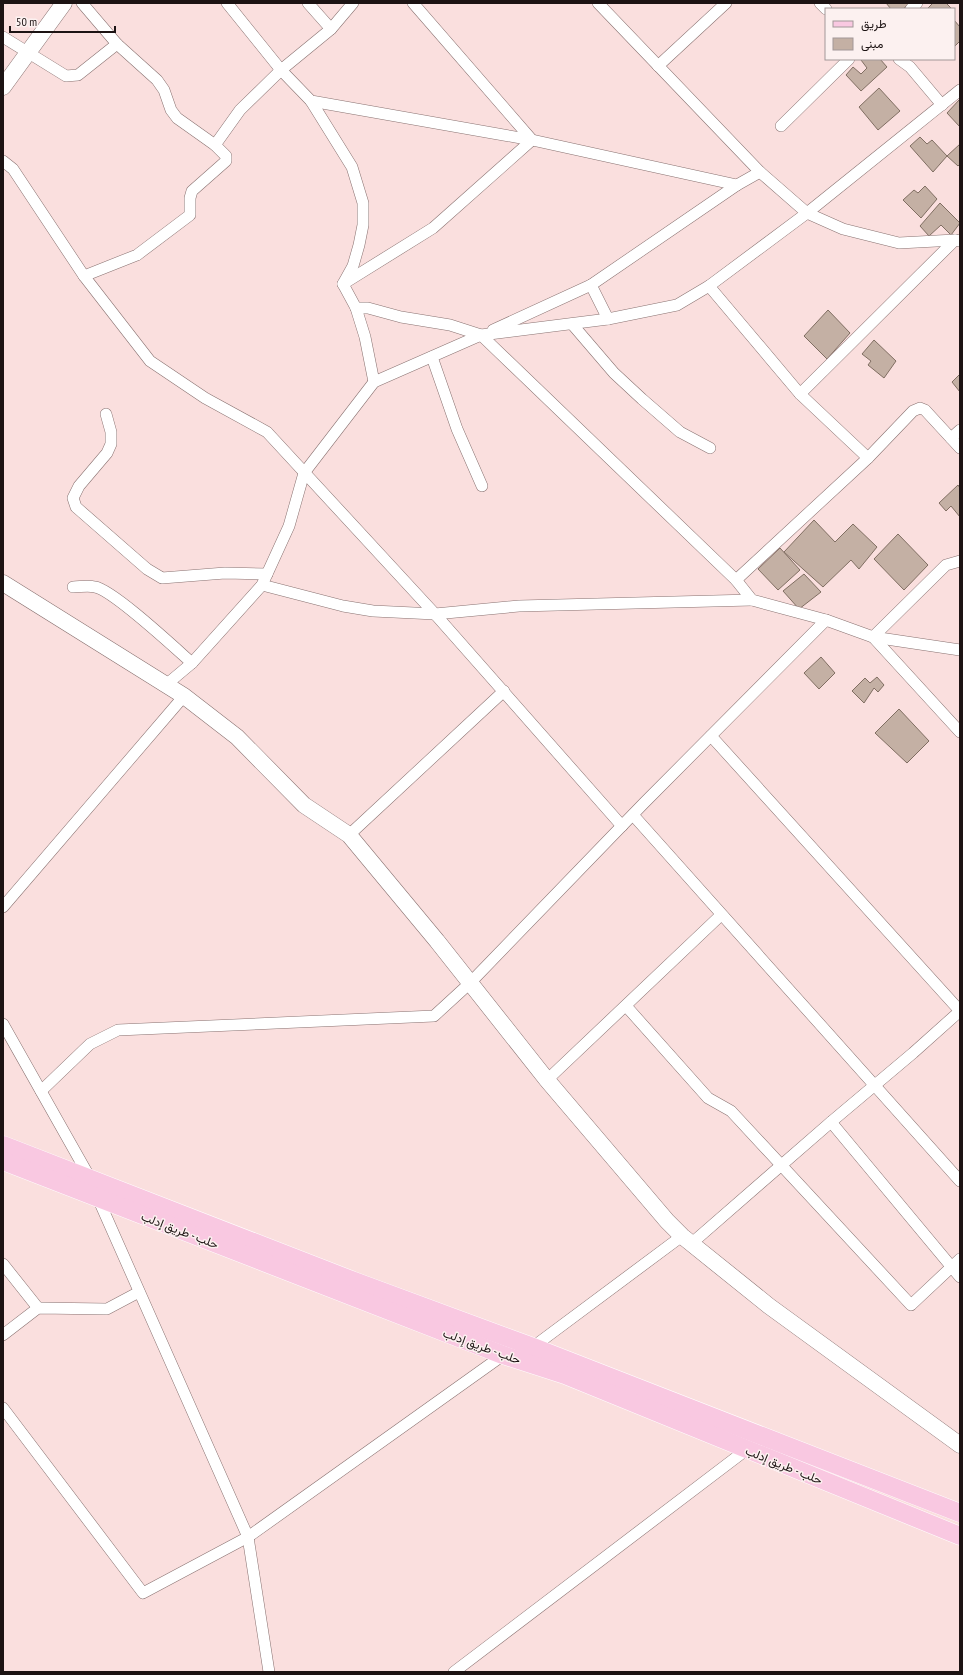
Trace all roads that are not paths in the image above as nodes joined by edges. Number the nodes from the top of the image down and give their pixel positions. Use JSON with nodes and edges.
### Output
{"nodes":[{"id":1,"x":64,"y":3,"type":"edge"},
{"id":2,"x":82,"y":3,"type":"edge"},
{"id":3,"x":227,"y":3,"type":"edge"},
{"id":4,"x":308,"y":3,"type":"edge"},
{"id":5,"x":353,"y":3,"type":"edge"},
{"id":6,"x":413,"y":3,"type":"edge"},
{"id":7,"x":598,"y":3,"type":"edge"},
{"id":8,"x":726,"y":3,"type":"edge"},
{"id":9,"x":330,"y":29,"type":"junction"},
{"id":10,"x":3,"y":37,"type":"edge"},
{"id":11,"x":117,"y":44,"type":"junction"},
{"id":12,"x":28,"y":54,"type":"junction"},
{"id":13,"x":848,"y":60,"type":"edge"},
{"id":14,"x":901,"y":60,"type":"edge"},
{"id":15,"x":658,"y":66,"type":"junction"},
{"id":16,"x":281,"y":70,"type":"junction"},
{"id":17,"x":3,"y":87,"type":"edge"},
{"id":18,"x":960,"y":90,"type":"edge"},
{"id":19,"x":312,"y":101,"type":"junction"},
{"id":20,"x":942,"y":105,"type":"junction"},
{"id":21,"x":780,"y":126,"type":"dead end"},
{"id":22,"x":532,"y":140,"type":"junction"},
{"id":23,"x":214,"y":145,"type":"junction"},
{"id":24,"x":3,"y":162,"type":"edge"},
{"id":25,"x":760,"y":172,"type":"junction"},
{"id":26,"x":737,"y":185,"type":"junction"},
{"id":27,"x":807,"y":213,"type":"junction"},
{"id":28,"x":957,"y":240,"type":"edge"},
{"id":29,"x":84,"y":276,"type":"junction"},
{"id":30,"x":342,"y":284,"type":"junction"},
{"id":31,"x":591,"y":285,"type":"junction"},
{"id":32,"x":709,"y":286,"type":"junction"},
{"id":33,"x":356,"y":308,"type":"junction"},
{"id":34,"x":608,"y":319,"type":"junction"},
{"id":35,"x":572,"y":324,"type":"junction"},
{"id":36,"x":481,"y":335,"type":"junction"},
{"id":37,"x":432,"y":357,"type":"junction"},
{"id":38,"x":374,"y":382,"type":"junction"},
{"id":39,"x":800,"y":394,"type":"junction"},
{"id":40,"x":106,"y":414,"type":"dead end"},
{"id":41,"x":960,"y":430,"type":"edge"},
{"id":42,"x":951,"y":438,"type":"junction"},
{"id":43,"x":710,"y":448,"type":"dead end"},
{"id":44,"x":960,"y":448,"type":"edge"},
{"id":45,"x":868,"y":458,"type":"junction"},
{"id":46,"x":304,"y":473,"type":"junction"},
{"id":47,"x":482,"y":486,"type":"dead end"},
{"id":48,"x":960,"y":561,"type":"edge"},
{"id":49,"x":267,"y":574,"type":"junction"},
{"id":50,"x":736,"y":580,"type":"junction"},
{"id":51,"x":3,"y":583,"type":"edge"},
{"id":52,"x":262,"y":585,"type":"junction"},
{"id":53,"x":73,"y":587,"type":"dead end"},
{"id":54,"x":752,"y":600,"type":"junction"},
{"id":55,"x":435,"y":614,"type":"junction"},
{"id":56,"x":826,"y":620,"type":"junction"},
{"id":57,"x":873,"y":637,"type":"junction"},
{"id":58,"x":960,"y":650,"type":"edge"},
{"id":59,"x":192,"y":663,"type":"junction"},
{"id":60,"x":167,"y":684,"type":"junction"},
{"id":61,"x":504,"y":691,"type":"junction"},
{"id":62,"x":184,"y":696,"type":"junction"},
{"id":63,"x":960,"y":732,"type":"edge"},
{"id":64,"x":711,"y":736,"type":"junction"},
{"id":65,"x":633,"y":815,"type":"junction"},
{"id":66,"x":622,"y":826,"type":"junction"},
{"id":67,"x":349,"y":835,"type":"junction"},
{"id":68,"x":3,"y":907,"type":"edge"},
{"id":69,"x":721,"y":915,"type":"junction"},
{"id":70,"x":470,"y":983,"type":"junction"},
{"id":71,"x":626,"y":1006,"type":"junction"},
{"id":72,"x":3,"y":1024,"type":"edge"},
{"id":73,"x":547,"y":1080,"type":"junction"},
{"id":74,"x":874,"y":1086,"type":"junction"},
{"id":75,"x":41,"y":1091,"type":"junction"},
{"id":76,"x":831,"y":1122,"type":"junction"},
{"id":77,"x":3,"y":1145,"type":"edge"},
{"id":78,"x":3,"y":1161,"type":"edge"},
{"id":79,"x":781,"y":1165,"type":"junction"},
{"id":80,"x":90,"y":1178,"type":"junction"},
{"id":81,"x":960,"y":1180,"type":"edge"},
{"id":82,"x":97,"y":1197,"type":"junction"},
{"id":83,"x":687,"y":1239,"type":"junction"},
{"id":84,"x":3,"y":1264,"type":"edge"},
{"id":85,"x":956,"y":1264,"type":"edge"},
{"id":86,"x":960,"y":1277,"type":"edge"},
{"id":87,"x":140,"y":1292,"type":"junction"},
{"id":88,"x":38,"y":1308,"type":"junction"},
{"id":89,"x":3,"y":1335,"type":"edge"},
{"id":90,"x":527,"y":1344,"type":"junction"},
{"id":91,"x":503,"y":1355,"type":"junction"},
{"id":92,"x":3,"y":1408,"type":"edge"},
{"id":93,"x":960,"y":1444,"type":"edge"},
{"id":94,"x":746,"y":1450,"type":"junction"},
{"id":95,"x":960,"y":1513,"type":"edge"},
{"id":96,"x":960,"y":1536,"type":"edge"},
{"id":97,"x":248,"y":1537,"type":"junction"},
{"id":98,"x":269,"y":1672,"type":"edge"},
{"id":99,"x":454,"y":1672,"type":"edge"}],
"edges":[{"from":1,"to":12,"type":"street"},
{"from":2,"to":11,"type":"street"},
{"from":3,"to":16,"type":"street"},
{"from":4,"to":9,"type":"street"},
{"from":5,"to":9,"type":"street"},
{"from":6,"to":22,"type":"street"},
{"from":7,"to":15,"type":"street"},
{"from":8,"to":15,"type":"street"},
{"from":9,"to":16,"type":"street"},
{"from":10,"to":12,"type":"street"},
{"from":11,"to":12,"type":"street"},
{"from":11,"to":23,"type":"street"},
{"from":12,"to":17,"type":"street"},
{"from":13,"to":21,"type":"street"},
{"from":14,"to":20,"type":"street"},
{"from":15,"to":25,"type":"street"},
{"from":16,"to":19,"type":"street"},
{"from":16,"to":23,"type":"street"},
{"from":18,"to":20,"type":"street"},
{"from":19,"to":22,"type":"street"},
{"from":19,"to":30,"type":"street"},
{"from":20,"to":27,"type":"street"},
{"from":22,"to":26,"type":"street"},
{"from":22,"to":30,"type":"street"},
{"from":23,"to":29,"type":"street"},
{"from":24,"to":29,"type":"street"},
{"from":25,"to":26,"type":"street"},
{"from":25,"to":27,"type":"street"},
{"from":26,"to":31,"type":"street"},
{"from":27,"to":28,"type":"street"},
{"from":27,"to":32,"type":"street"},
{"from":28,"to":39,"type":"street"},
{"from":29,"to":46,"type":"street"},
{"from":30,"to":33,"type":"street"},
{"from":31,"to":34,"type":"street"},
{"from":31,"to":36,"type":"street"},
{"from":32,"to":34,"type":"street"},
{"from":32,"to":39,"type":"street"},
{"from":33,"to":36,"type":"street"},
{"from":33,"to":38,"type":"street"},
{"from":34,"to":35,"type":"street"},
{"from":35,"to":36,"type":"street"},
{"from":35,"to":43,"type":"street"},
{"from":36,"to":37,"type":"street"},
{"from":36,"to":50,"type":"street"},
{"from":37,"to":38,"type":"street"},
{"from":37,"to":47,"type":"street"},
{"from":38,"to":46,"type":"street"},
{"from":39,"to":45,"type":"street"},
{"from":40,"to":49,"type":"street"},
{"from":41,"to":42,"type":"street"},
{"from":42,"to":44,"type":"street"},
{"from":42,"to":45,"type":"street"},
{"from":45,"to":50,"type":"street"},
{"from":46,"to":49,"type":"street"},
{"from":46,"to":55,"type":"street"},
{"from":48,"to":57,"type":"street"},
{"from":49,"to":52,"type":"street"},
{"from":50,"to":54,"type":"street"},
{"from":51,"to":60,"type":"street"},
{"from":52,"to":55,"type":"street"},
{"from":52,"to":59,"type":"street"},
{"from":53,"to":59,"type":"street"},
{"from":54,"to":55,"type":"street"},
{"from":54,"to":56,"type":"street"},
{"from":55,"to":61,"type":"street"},
{"from":56,"to":57,"type":"street"},
{"from":56,"to":64,"type":"street"},
{"from":57,"to":58,"type":"street"},
{"from":57,"to":63,"type":"street"},
{"from":59,"to":60,"type":"street"},
{"from":60,"to":62,"type":"street"},
{"from":61,"to":66,"type":"street"},
{"from":61,"to":67,"type":"street"},
{"from":62,"to":67,"type":"street"},
{"from":62,"to":68,"type":"street"},
{"from":64,"to":65,"type":"street"},
{"from":64,"to":74,"type":"street"},
{"from":65,"to":66,"type":"street"},
{"from":65,"to":69,"type":"street"},
{"from":66,"to":70,"type":"street"},
{"from":67,"to":70,"type":"street"},
{"from":69,"to":71,"type":"street"},
{"from":69,"to":74,"type":"street"},
{"from":70,"to":73,"type":"street"},
{"from":70,"to":75,"type":"street"},
{"from":71,"to":73,"type":"street"},
{"from":71,"to":79,"type":"street"},
{"from":72,"to":75,"type":"street"},
{"from":73,"to":83,"type":"street"},
{"from":74,"to":76,"type":"street"},
{"from":74,"to":81,"type":"street"},
{"from":75,"to":80,"type":"street"},
{"from":76,"to":79,"type":"street"},
{"from":76,"to":85,"type":"street"},
{"from":77,"to":80,"type":"main road","name":"حلب - طريق إدلب"},
{"from":78,"to":82,"type":"main road","name":"حلب - طريق إدلب"},
{"from":79,"to":83,"type":"street"},
{"from":79,"to":85,"type":"street"},
{"from":80,"to":82,"type":"street"},
{"from":80,"to":90,"type":"main road","name":"حلب - طريق إدلب"},
{"from":82,"to":87,"type":"street"},
{"from":82,"to":91,"type":"main road","name":"حلب - طريق إدلب"},
{"from":83,"to":90,"type":"street"},
{"from":83,"to":93,"type":"street"},
{"from":84,"to":88,"type":"street"},
{"from":85,"to":86,"type":"street"},
{"from":87,"to":88,"type":"street"},
{"from":87,"to":97,"type":"street"},
{"from":88,"to":89,"type":"street"},
{"from":90,"to":91,"type":"street"},
{"from":90,"to":95,"type":"main road","name":"حلب - طريق إدلب"},
{"from":91,"to":94,"type":"main road","name":"حلب - طريق إدلب"},
{"from":91,"to":97,"type":"street"},
{"from":92,"to":97,"type":"street"},
{"from":94,"to":96,"type":"main road","name":"حلب - طريق إدلب"},
{"from":94,"to":99,"type":"street"},
{"from":97,"to":98,"type":"street"}]}
